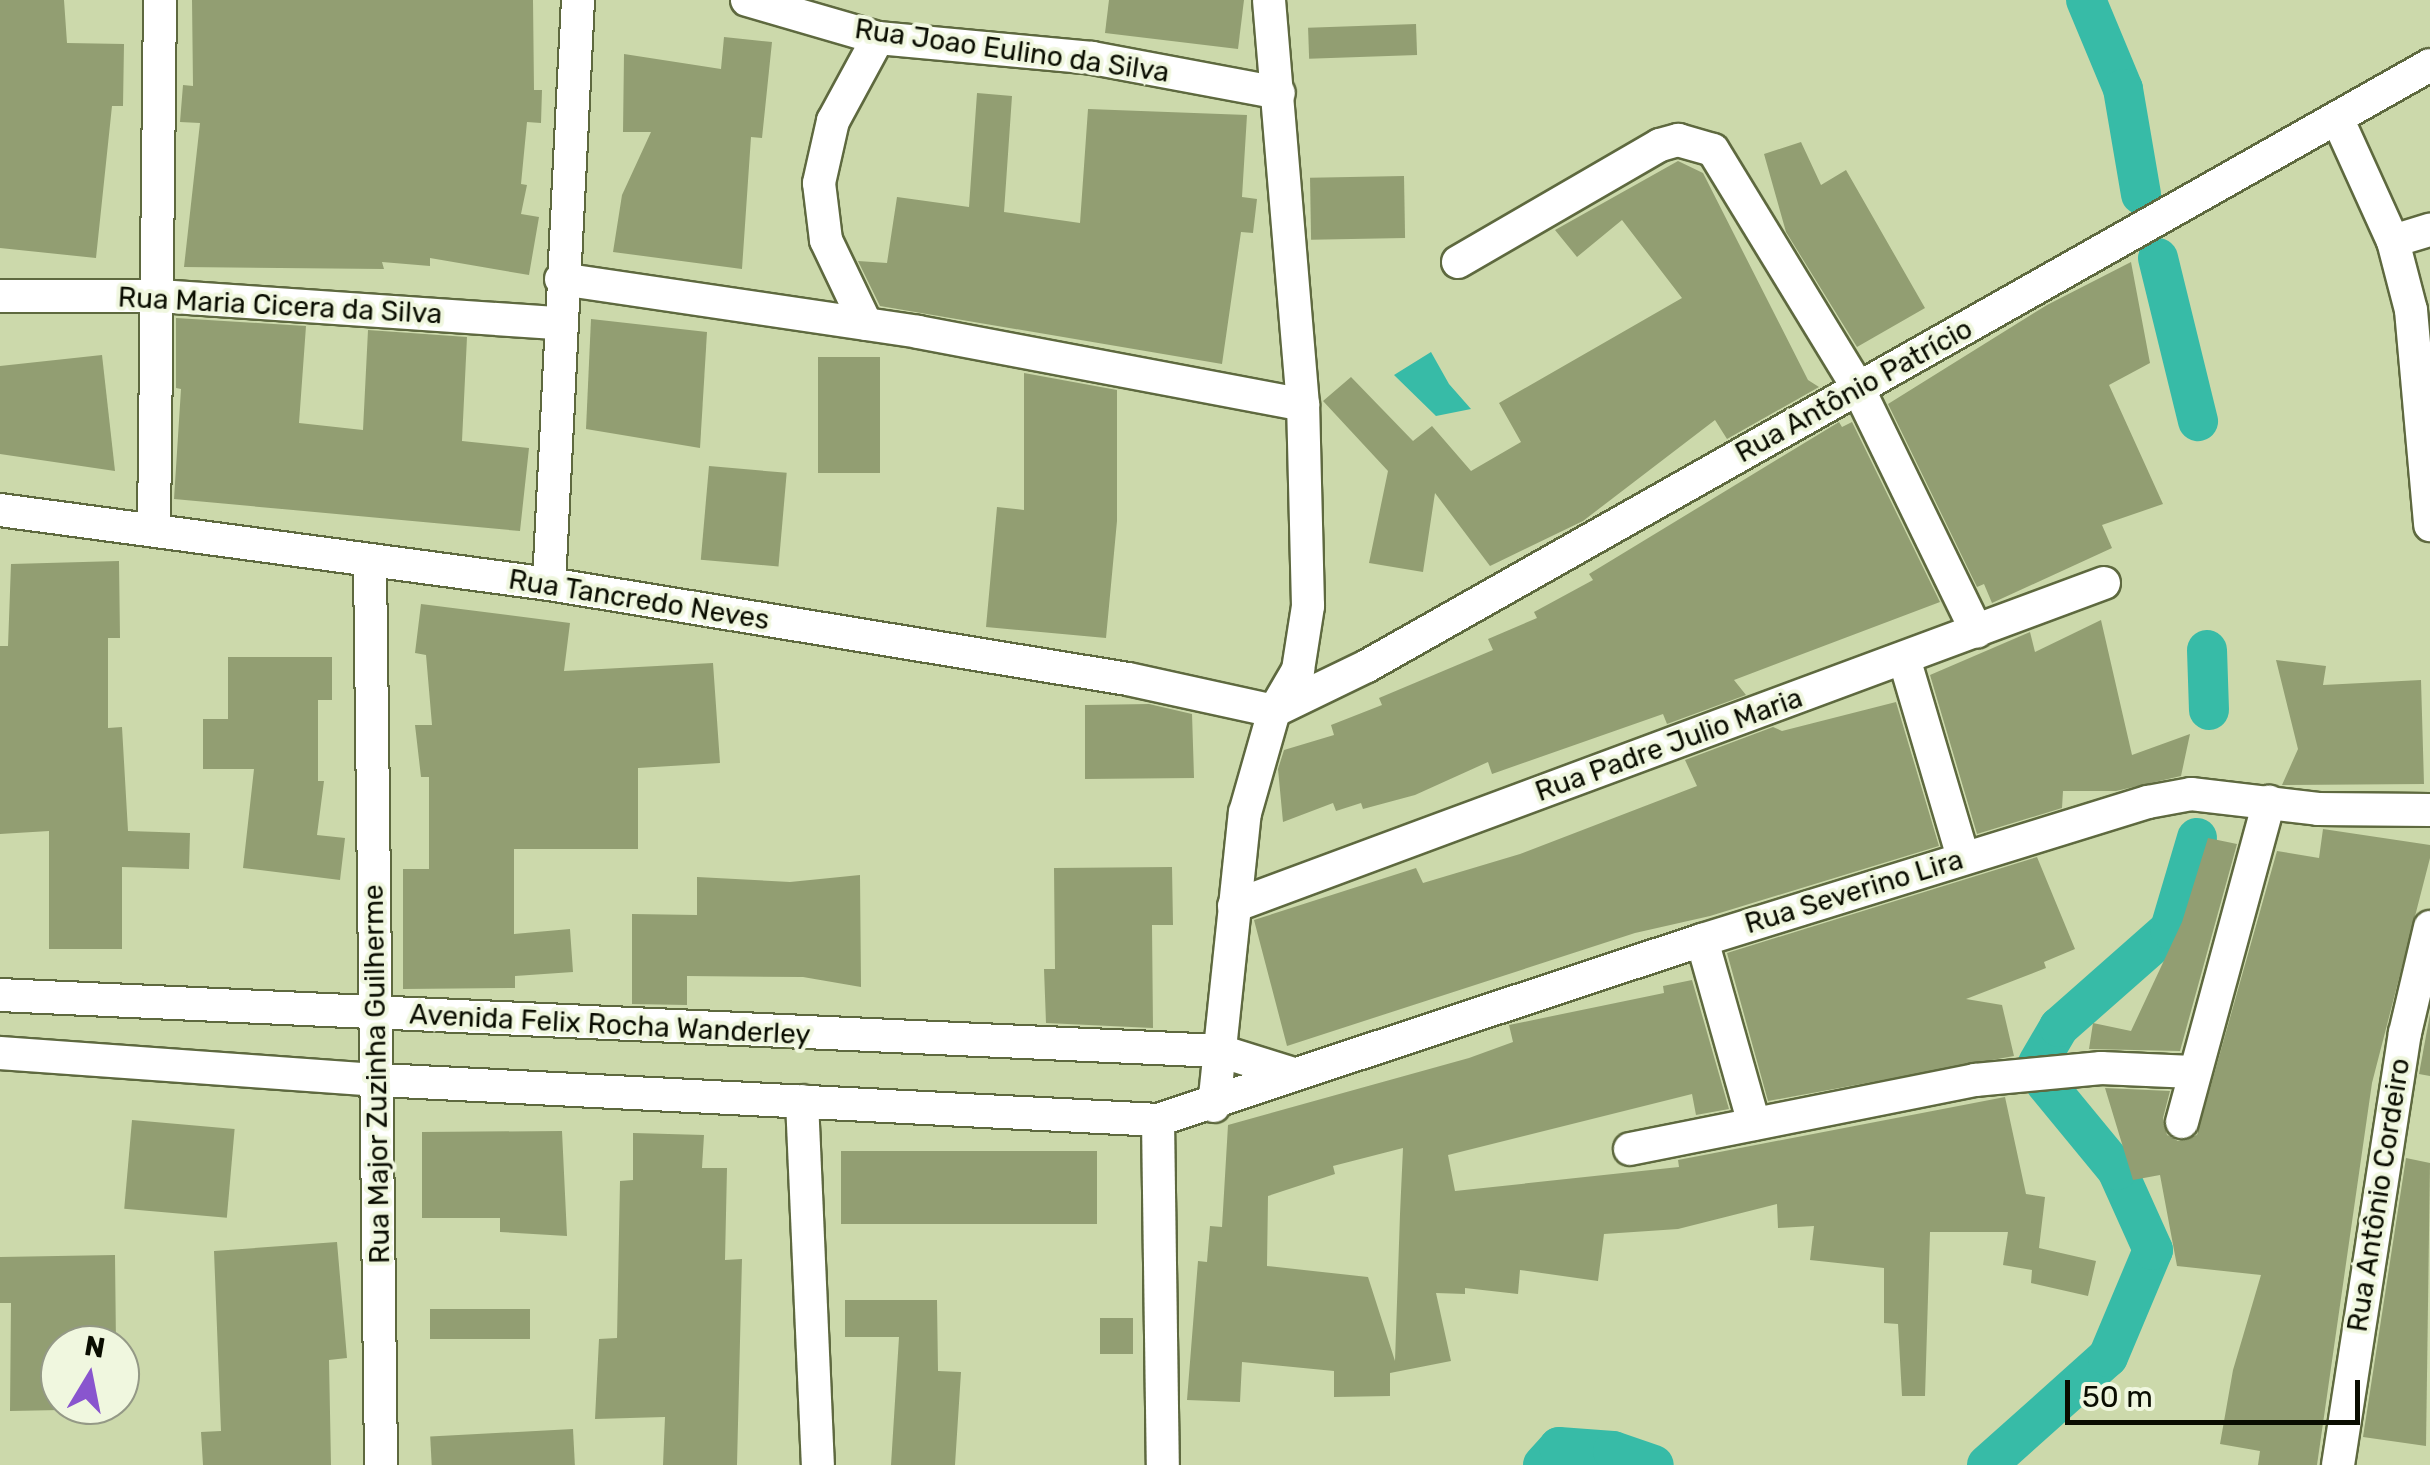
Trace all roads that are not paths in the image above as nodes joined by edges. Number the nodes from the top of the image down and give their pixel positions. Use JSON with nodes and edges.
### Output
{"nodes":[{"id":1,"x":160,"y":0,"type":"edge"},
{"id":2,"x":578,"y":0,"type":"edge"},
{"id":3,"x":747,"y":0,"type":"edge"},
{"id":4,"x":1269,"y":0,"type":"edge"},
{"id":5,"x":878,"y":38,"type":"junction"},
{"id":6,"x":2430,"y":65,"type":"edge"},
{"id":7,"x":1279,"y":93,"type":"junction"},
{"id":8,"x":2338,"y":120,"type":"junction"},
{"id":9,"x":2430,"y":230,"type":"edge"},
{"id":10,"x":2393,"y":241,"type":"junction"},
{"id":11,"x":1458,"y":262,"type":"dead end"},
{"id":12,"x":560,"y":279,"type":"junction"},
{"id":13,"x":0,"y":296,"type":"edge"},
{"id":14,"x":160,"y":296,"type":"junction"},
{"id":15,"x":2420,"y":311,"type":"edge"},
{"id":16,"x":560,"y":323,"type":"junction"},
{"id":17,"x":866,"y":324,"type":"junction"},
{"id":18,"x":1858,"y":388,"type":"junction"},
{"id":19,"x":1303,"y":405,"type":"junction"},
{"id":20,"x":0,"y":510,"type":"edge"},
{"id":21,"x":2430,"y":525,"type":"edge"},
{"id":22,"x":154,"y":528,"type":"junction"},
{"id":23,"x":370,"y":563,"type":"junction"},
{"id":24,"x":2104,"y":583,"type":"dead end"},
{"id":25,"x":549,"y":584,"type":"junction"},
{"id":26,"x":1976,"y":632,"type":"junction"},
{"id":27,"x":1904,"y":658,"type":"junction"},
{"id":28,"x":1274,"y":712,"type":"junction"},
{"id":29,"x":2270,"y":802,"type":"junction"},
{"id":30,"x":2430,"y":810,"type":"edge"},
{"id":31,"x":1963,"y":858,"type":"junction"},
{"id":32,"x":1234,"y":906,"type":"junction"},
{"id":33,"x":2430,"y":927,"type":"edge"},
{"id":34,"x":1702,"y":940,"type":"junction"},
{"id":35,"x":0,"y":995,"type":"edge"},
{"id":36,"x":376,"y":1013,"type":"junction"},
{"id":37,"x":1220,"y":1050,"type":"junction"},
{"id":38,"x":0,"y":1052,"type":"edge"},
{"id":39,"x":2194,"y":1072,"type":"junction"},
{"id":40,"x":1290,"y":1073,"type":"junction"},
{"id":41,"x":380,"y":1080,"type":"junction"},
{"id":42,"x":802,"y":1101,"type":"junction"},
{"id":43,"x":1214,"y":1106,"type":"junction"},
{"id":44,"x":1158,"y":1120,"type":"junction"},
{"id":45,"x":2182,"y":1122,"type":"dead end"},
{"id":46,"x":1754,"y":1124,"type":"junction"},
{"id":47,"x":1630,"y":1150,"type":"dead end"},
{"id":48,"x":382,"y":1465,"type":"edge"},
{"id":49,"x":818,"y":1465,"type":"edge"},
{"id":50,"x":1163,"y":1465,"type":"edge"},
{"id":51,"x":2338,"y":1465,"type":"edge"}],
"edges":[{"from":1,"to":14,"type":"street"},
{"from":2,"to":12,"type":"street"},
{"from":3,"to":5,"type":"street","name":"Rua Joao Eulino da Silva"},
{"from":4,"to":7,"type":"street"},
{"from":5,"to":7,"type":"street","name":"Rua Joao Eulino da Silva"},
{"from":5,"to":17,"type":"street"},
{"from":6,"to":8,"type":"street","name":"Rua Antônio Patrício"},
{"from":7,"to":19,"type":"street"},
{"from":8,"to":10,"type":"street"},
{"from":8,"to":18,"type":"street","name":"Rua Antônio Patrício"},
{"from":9,"to":10,"type":"street"},
{"from":10,"to":15,"type":"street"},
{"from":11,"to":18,"type":"street"},
{"from":12,"to":16,"type":"street"},
{"from":12,"to":17,"type":"street"},
{"from":13,"to":14,"type":"street","name":"Rua Maria Cicera da Silva"},
{"from":14,"to":16,"type":"street","name":"Rua Maria Cicera da Silva"},
{"from":14,"to":22,"type":"street"},
{"from":15,"to":21,"type":"street"},
{"from":16,"to":25,"type":"street"},
{"from":17,"to":19,"type":"street"},
{"from":18,"to":26,"type":"street"},
{"from":18,"to":28,"type":"street","name":"Rua Antônio Patrício"},
{"from":19,"to":28,"type":"street"},
{"from":20,"to":22,"type":"street","name":"Rua Tancredo Neves"},
{"from":22,"to":23,"type":"street","name":"Rua Tancredo Neves"},
{"from":23,"to":25,"type":"street","name":"Rua Tancredo Neves"},
{"from":23,"to":36,"type":"street","name":"Rua Major Zuzinha Guilherme"},
{"from":24,"to":26,"type":"street","name":"Rua Padre Julio Maria"},
{"from":25,"to":28,"type":"street","name":"Rua Tancredo Neves"},
{"from":26,"to":27,"type":"street","name":"Rua Padre Julio Maria"},
{"from":27,"to":31,"type":"street"},
{"from":27,"to":32,"type":"street","name":"Rua Padre Julio Maria"},
{"from":28,"to":32,"type":"street"},
{"from":29,"to":30,"type":"street","name":"Rua Severino Lira"},
{"from":29,"to":31,"type":"street","name":"Rua Severino Lira"},
{"from":29,"to":39,"type":"street"},
{"from":31,"to":34,"type":"street","name":"Rua Severino Lira"},
{"from":32,"to":37,"type":"street"},
{"from":33,"to":51,"type":"street","name":"Rua Antônio Cordeiro"},
{"from":34,"to":40,"type":"street","name":"Rua Severino Lira"},
{"from":34,"to":46,"type":"street"},
{"from":35,"to":36,"type":"street","name":"Avenida Felix Rocha Wanderley"},
{"from":36,"to":37,"type":"street","name":"Avenida Felix Rocha Wanderley"},
{"from":36,"to":41,"type":"street","name":"Rua Major Zuzinha Guilherme"},
{"from":37,"to":40,"type":"street"},
{"from":37,"to":43,"type":"street"},
{"from":38,"to":41,"type":"street"},
{"from":39,"to":45,"type":"street"},
{"from":39,"to":46,"type":"street"},
{"from":40,"to":43,"type":"street","name":"Rua Severino Lira"},
{"from":41,"to":42,"type":"street"},
{"from":41,"to":48,"type":"street","name":"Rua Major Zuzinha Guilherme"},
{"from":42,"to":44,"type":"street"},
{"from":42,"to":49,"type":"street"},
{"from":43,"to":44,"type":"street"},
{"from":44,"to":50,"type":"street"},
{"from":46,"to":47,"type":"street"}]}
